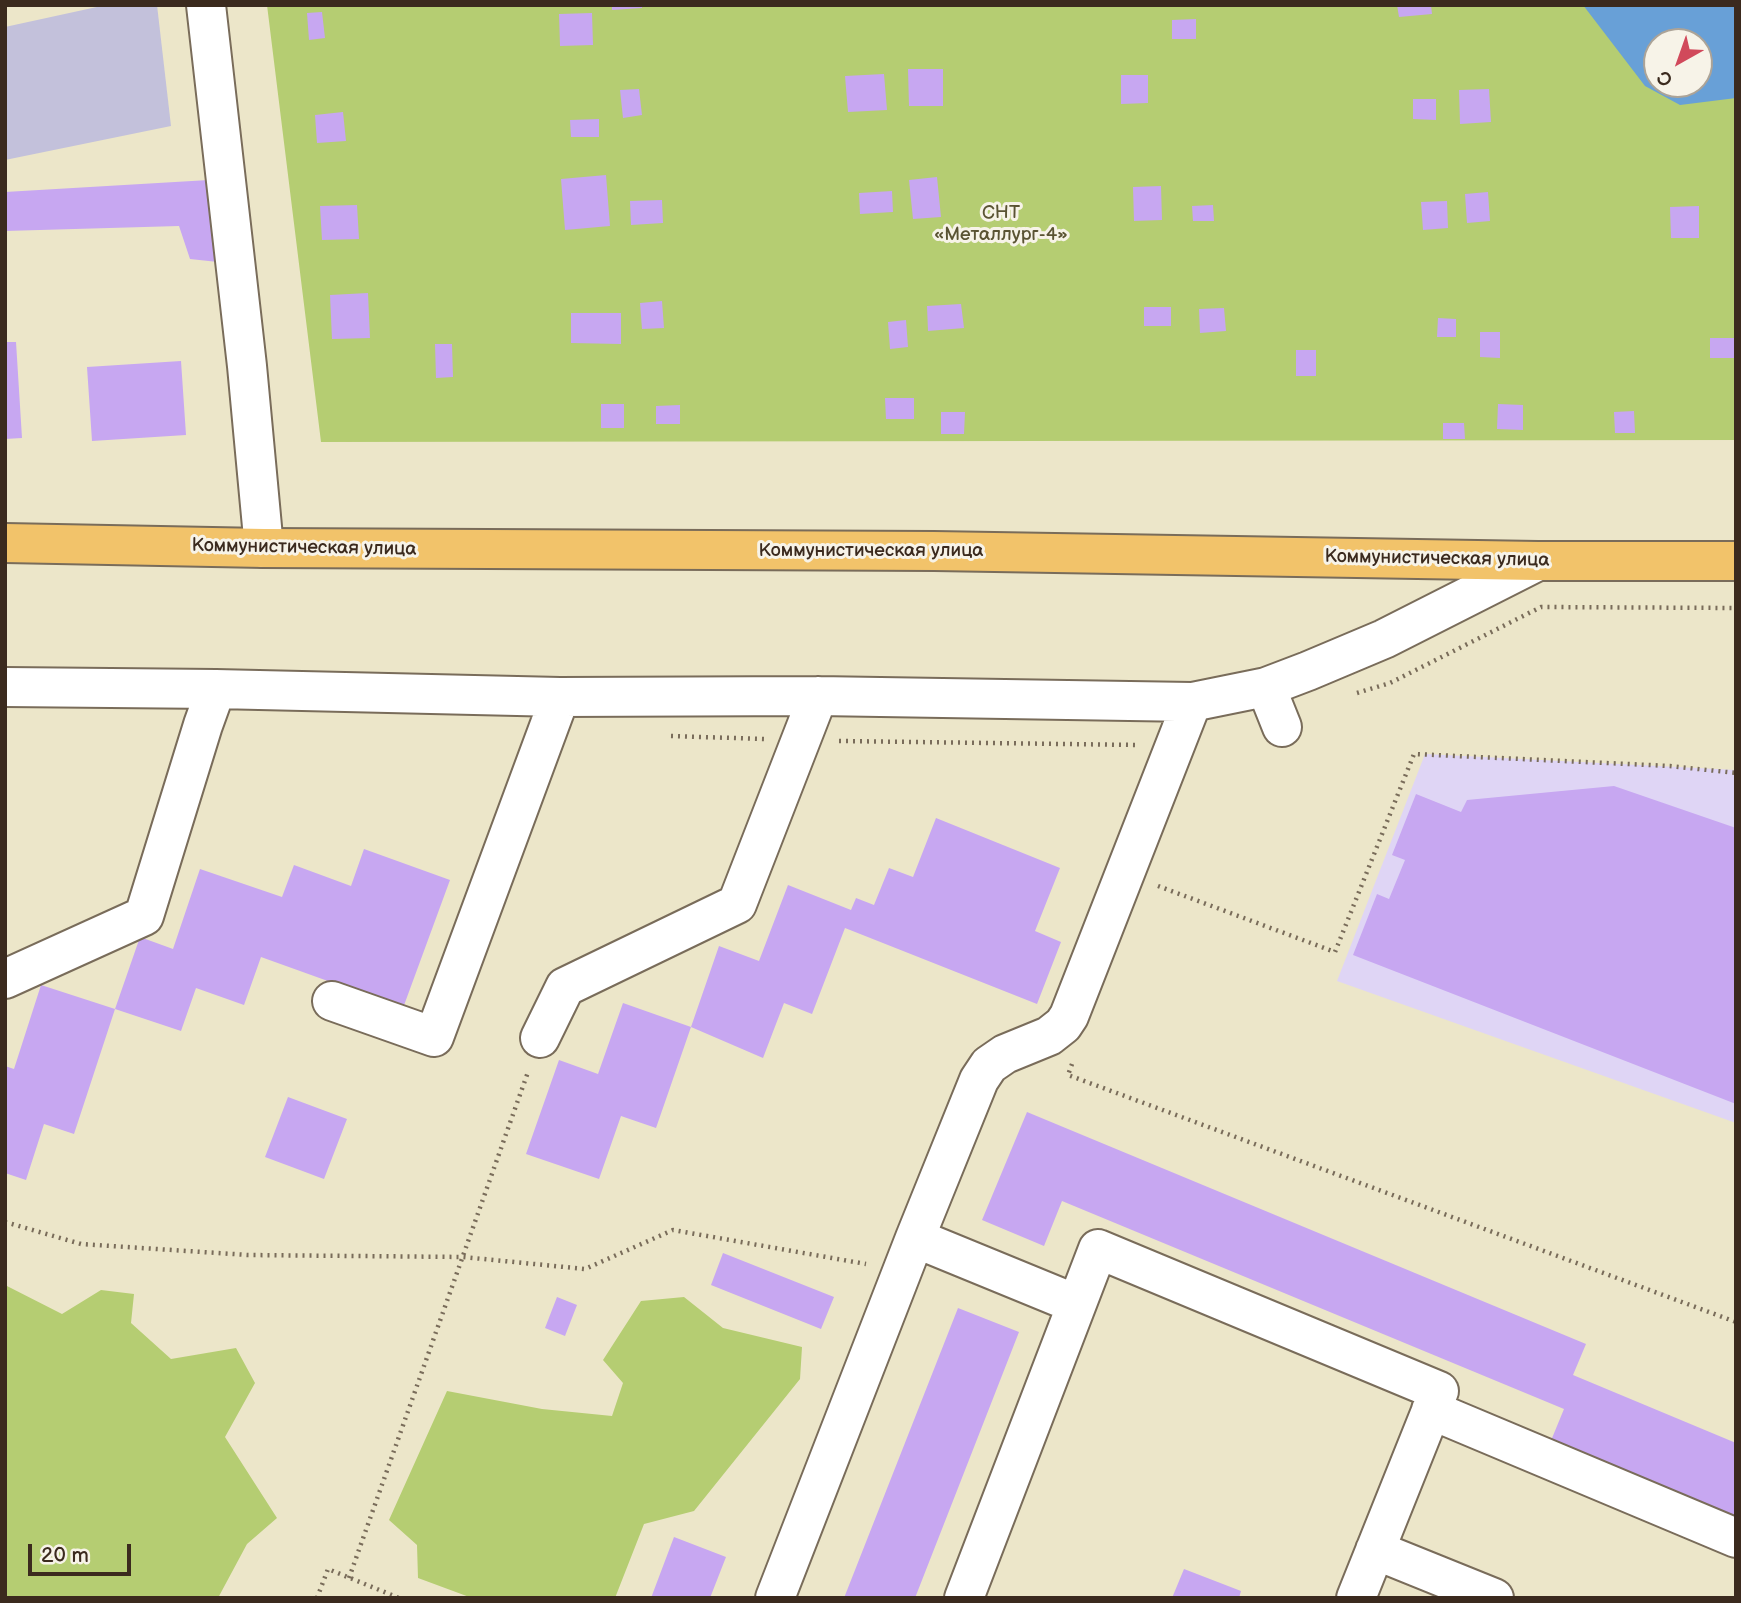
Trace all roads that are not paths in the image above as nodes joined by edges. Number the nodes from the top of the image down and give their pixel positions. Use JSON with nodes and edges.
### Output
{"nodes":[{"id":1,"x":206,"y":5,"type":"edge"},
{"id":2,"x":5,"y":543,"type":"edge"},
{"id":3,"x":264,"y":548,"type":"junction"},
{"id":4,"x":1538,"y":561,"type":"junction"},
{"id":5,"x":1736,"y":561,"type":"edge"},
{"id":6,"x":5,"y":687,"type":"edge"},
{"id":7,"x":1266,"y":687,"type":"junction"},
{"id":8,"x":216,"y":689,"type":"junction"},
{"id":9,"x":818,"y":695,"type":"junction"},
{"id":10,"x":560,"y":697,"type":"junction"},
{"id":11,"x":1192,"y":702,"type":"junction"},
{"id":12,"x":1282,"y":727,"type":"dead end"},
{"id":13,"x":5,"y":979,"type":"edge"},
{"id":14,"x":332,"y":1001,"type":"dead end"},
{"id":15,"x":540,"y":1038,"type":"road end"},
{"id":16,"x":915,"y":1238,"type":"junction"},
{"id":17,"x":1076,"y":1304,"type":"junction"},
{"id":18,"x":1431,"y":1410,"type":"junction"},
{"id":19,"x":1736,"y":1538,"type":"edge"},
{"id":20,"x":1376,"y":1550,"type":"junction"},
{"id":21,"x":775,"y":1598,"type":"edge"},
{"id":22,"x":964,"y":1598,"type":"edge"},
{"id":23,"x":1356,"y":1598,"type":"edge"},
{"id":24,"x":1494,"y":1598,"type":"edge"}],
"edges":[{"from":1,"to":3,"type":"street"},
{"from":2,"to":3,"type":"main road","name":"Коммунистическая улица"},
{"from":3,"to":4,"type":"main road","name":"Коммунистическая улица"},
{"from":4,"to":5,"type":"main road","name":"Коммунистическая улица"},
{"from":4,"to":7,"type":"street"},
{"from":6,"to":8,"type":"street"},
{"from":7,"to":11,"type":"street"},
{"from":7,"to":12,"type":"street"},
{"from":8,"to":10,"type":"street"},
{"from":8,"to":13,"type":"street"},
{"from":9,"to":10,"type":"street"},
{"from":9,"to":11,"type":"street"},
{"from":9,"to":15,"type":"street"},
{"from":10,"to":14,"type":"street"},
{"from":11,"to":16,"type":"street"},
{"from":16,"to":17,"type":"street"},
{"from":16,"to":21,"type":"street"},
{"from":17,"to":18,"type":"street"},
{"from":17,"to":22,"type":"street"},
{"from":18,"to":19,"type":"street"},
{"from":18,"to":20,"type":"street"},
{"from":20,"to":23,"type":"street"},
{"from":20,"to":24,"type":"street"}]}
